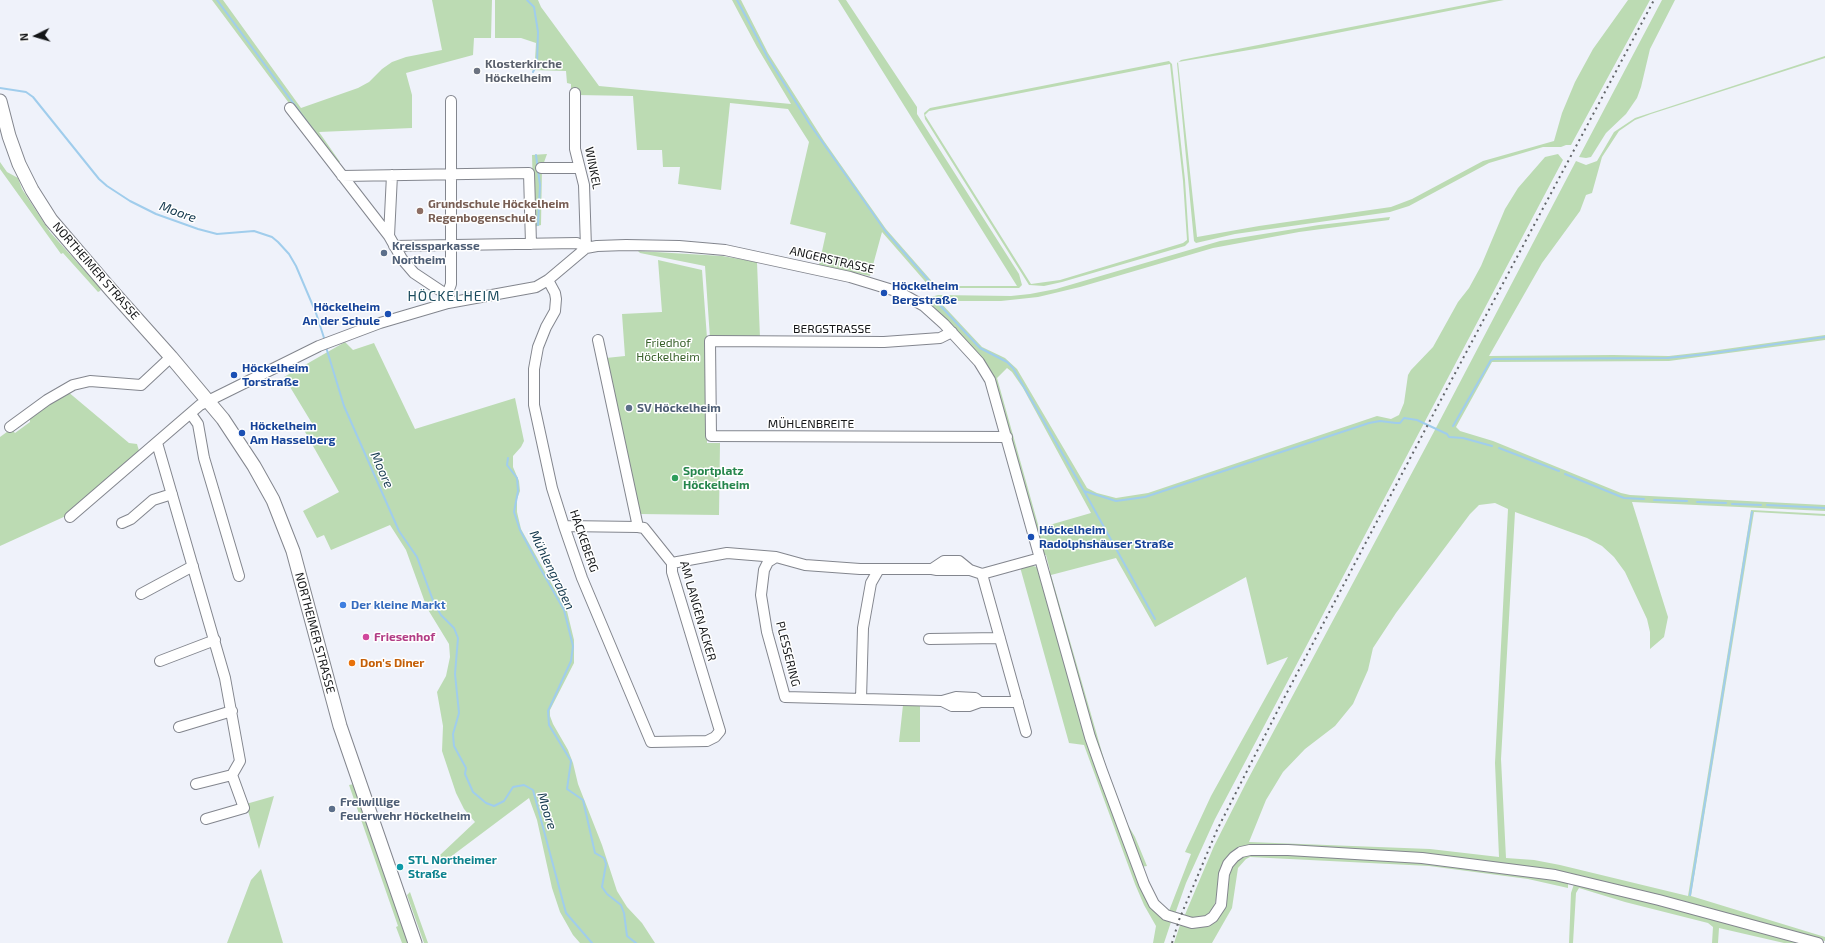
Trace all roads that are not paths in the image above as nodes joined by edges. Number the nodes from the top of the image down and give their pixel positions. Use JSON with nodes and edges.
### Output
{"nodes":[{"id":1,"x":575,"y":93,"type":"dead end"},
{"id":2,"x":451,"y":101,"type":"dead end"},
{"id":3,"x":1,"y":103,"type":"edge"},
{"id":4,"x":290,"y":108,"type":"dead end"},
{"id":5,"x":541,"y":168,"type":"dead end"},
{"id":6,"x":579,"y":168,"type":"junction"},
{"id":7,"x":392,"y":175,"type":"junction"},
{"id":8,"x":450,"y":175,"type":"junction"},
{"id":9,"x":342,"y":176,"type":"junction"},
{"id":10,"x":388,"y":236,"type":"junction"},
{"id":11,"x":450,"y":244,"type":"junction"},
{"id":12,"x":531,"y":244,"type":"junction"},
{"id":13,"x":394,"y":246,"type":"junction"},
{"id":14,"x":586,"y":248,"type":"junction"},
{"id":15,"x":548,"y":280,"type":"junction"},
{"id":16,"x":448,"y":299,"type":"junction"},
{"id":17,"x":952,"y":332,"type":"junction"},
{"id":18,"x":598,"y":340,"type":"dead end"},
{"id":19,"x":710,"y":341,"type":"joint"},
{"id":20,"x":171,"y":357,"type":"junction"},
{"id":21,"x":209,"y":402,"type":"junction"},
{"id":22,"x":191,"y":414,"type":"junction"},
{"id":23,"x":10,"y":427,"type":"dead end"},
{"id":24,"x":1007,"y":437,"type":"junction"},
{"id":25,"x":156,"y":443,"type":"junction"},
{"id":26,"x":172,"y":494,"type":"junction"},
{"id":27,"x":70,"y":518,"type":"dead end"},
{"id":28,"x":122,"y":522,"type":"dead end"},
{"id":29,"x":564,"y":526,"type":"junction"},
{"id":30,"x":638,"y":526,"type":"junction"},
{"id":31,"x":754,"y":554,"type":"junction"},
{"id":32,"x":776,"y":557,"type":"junction"},
{"id":33,"x":1040,"y":558,"type":"junction"},
{"id":34,"x":672,"y":563,"type":"junction"},
{"id":35,"x":193,"y":566,"type":"junction"},
{"id":36,"x":860,"y":568,"type":"junction"},
{"id":37,"x":879,"y":569,"type":"junction"},
{"id":38,"x":764,"y":570,"type":"junction"},
{"id":39,"x":982,"y":574,"type":"junction"},
{"id":40,"x":239,"y":576,"type":"dead end"},
{"id":41,"x":871,"y":583,"type":"junction"},
{"id":42,"x":141,"y":594,"type":"dead end"},
{"id":43,"x":1000,"y":638,"type":"junction"},
{"id":44,"x":929,"y":639,"type":"dead end"},
{"id":45,"x":215,"y":640,"type":"junction"},
{"id":46,"x":160,"y":661,"type":"dead end"},
{"id":47,"x":861,"y":699,"type":"junction"},
{"id":48,"x":1018,"y":702,"type":"junction"},
{"id":49,"x":232,"y":711,"type":"junction"},
{"id":50,"x":179,"y":727,"type":"dead end"},
{"id":51,"x":1026,"y":732,"type":"dead end"},
{"id":52,"x":715,"y":737,"type":"joint"},
{"id":53,"x":232,"y":775,"type":"junction"},
{"id":54,"x":196,"y":784,"type":"dead end"},
{"id":55,"x":206,"y":819,"type":"dead end"},
{"id":56,"x":415,"y":943,"type":"edge"},
{"id":57,"x":1818,"y":943,"type":"edge"}],
"edges":[{"from":1,"to":6,"type":"street","name":"WINKEL"},
{"from":2,"to":8,"type":"street"},
{"from":3,"to":20,"type":"main road","name":"NORTHEIMER STRASSE"},
{"from":4,"to":9,"type":"street"},
{"from":5,"to":6,"type":"street"},
{"from":6,"to":14,"type":"street","name":"WINKEL"},
{"from":7,"to":8,"type":"street"},
{"from":7,"to":9,"type":"street"},
{"from":7,"to":10,"type":"street"},
{"from":8,"to":11,"type":"street"},
{"from":8,"to":12,"type":"street"},
{"from":9,"to":10,"type":"street"},
{"from":10,"to":13,"type":"street"},
{"from":11,"to":12,"type":"street"},
{"from":11,"to":13,"type":"street"},
{"from":11,"to":16,"type":"street"},
{"from":12,"to":14,"type":"street"},
{"from":13,"to":16,"type":"street"},
{"from":14,"to":15,"type":"street"},
{"from":14,"to":17,"type":"street","name":"ANGERSTRASSE"},
{"from":15,"to":16,"type":"street"},
{"from":15,"to":29,"type":"street","name":"HACKEBERG"},
{"from":16,"to":21,"type":"street"},
{"from":17,"to":19,"type":"street","name":"BERGSTRASSE"},
{"from":17,"to":24,"type":"street","name":"ANGERSTRASSE"},
{"from":18,"to":30,"type":"street"},
{"from":19,"to":24,"type":"street","name":"MÜHLENBREITE"},
{"from":20,"to":21,"type":"main road","name":"NORTHEIMER STRASSE"},
{"from":20,"to":23,"type":"street"},
{"from":21,"to":22,"type":"street"},
{"from":21,"to":56,"type":"main road","name":"NORTHEIMER STRASSE"},
{"from":22,"to":25,"type":"street"},
{"from":22,"to":40,"type":"street"},
{"from":24,"to":33,"type":"street","name":"ANGERSTRASSE"},
{"from":25,"to":26,"type":"street"},
{"from":25,"to":27,"type":"street"},
{"from":26,"to":28,"type":"street"},
{"from":26,"to":35,"type":"street"},
{"from":29,"to":30,"type":"street"},
{"from":29,"to":52,"type":"street","name":"HACKEBERG"},
{"from":30,"to":34,"type":"street","name":"AM LANGEN ACKER"},
{"from":31,"to":32,"type":"street"},
{"from":31,"to":34,"type":"street"},
{"from":31,"to":38,"type":"street"},
{"from":32,"to":36,"type":"street"},
{"from":32,"to":38,"type":"street"},
{"from":33,"to":39,"type":"street"},
{"from":33,"to":57,"type":"street","name":"ANGERSTRASSE"},
{"from":34,"to":52,"type":"street","name":"AM LANGEN ACKER"},
{"from":35,"to":42,"type":"street"},
{"from":35,"to":45,"type":"street"},
{"from":36,"to":37,"type":"street"},
{"from":36,"to":41,"type":"street"},
{"from":37,"to":39,"type":"street"},
{"from":37,"to":41,"type":"street"},
{"from":38,"to":47,"type":"street","name":"PLESSERING"},
{"from":39,"to":43,"type":"street"},
{"from":41,"to":47,"type":"street"},
{"from":43,"to":44,"type":"street"},
{"from":43,"to":48,"type":"street"},
{"from":45,"to":46,"type":"street"},
{"from":45,"to":49,"type":"street"},
{"from":47,"to":48,"type":"street"},
{"from":48,"to":51,"type":"street"},
{"from":49,"to":50,"type":"street"},
{"from":49,"to":53,"type":"street"},
{"from":53,"to":54,"type":"street"},
{"from":53,"to":55,"type":"street"}]}
